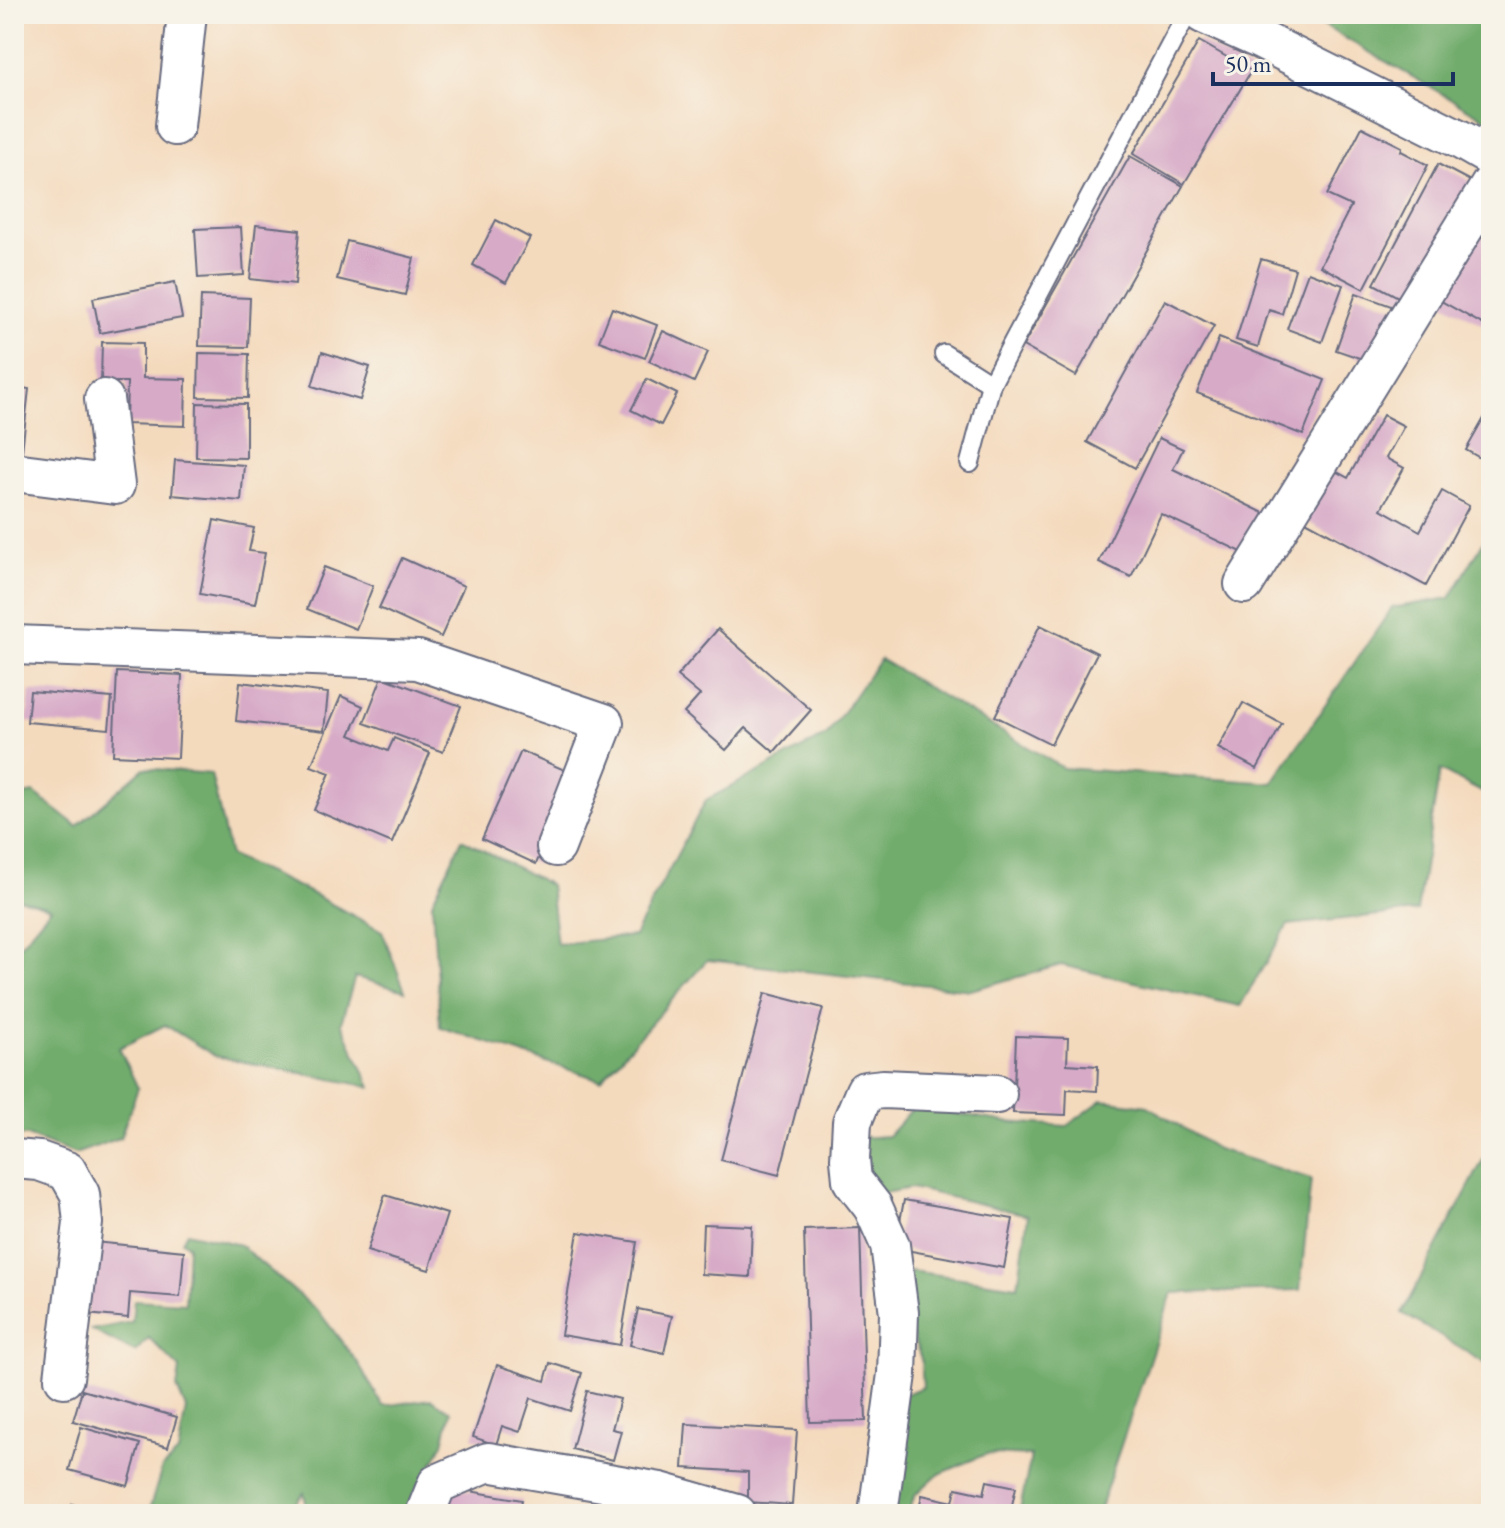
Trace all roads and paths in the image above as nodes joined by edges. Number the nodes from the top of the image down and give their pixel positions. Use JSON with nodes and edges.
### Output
{"nodes":[{"id":1,"x":187,"y":14,"type":"edge"},
{"id":2,"x":1187,"y":14,"type":"edge"},
{"id":3,"x":1203,"y":14,"type":"edge"},
{"id":4,"x":175,"y":126,"type":"dead end"},
{"id":5,"x":1491,"y":157,"type":"edge"},
{"id":6,"x":1491,"y":184,"type":"edge"},
{"id":7,"x":944,"y":354,"type":"dead end"},
{"id":8,"x":991,"y":384,"type":"junction"},
{"id":9,"x":104,"y":399,"type":"dead end"},
{"id":10,"x":970,"y":463,"type":"dead end"},
{"id":11,"x":14,"y":472,"type":"edge"},
{"id":12,"x":1244,"y":584,"type":"dead end"},
{"id":13,"x":14,"y":645,"type":"edge"},
{"id":14,"x":556,"y":847,"type":"dead end"},
{"id":15,"x":997,"y":1094,"type":"dead end"},
{"id":16,"x":14,"y":1159,"type":"edge"},
{"id":17,"x":64,"y":1378,"type":"dead end"},
{"id":18,"x":425,"y":1514,"type":"edge"},
{"id":19,"x":737,"y":1514,"type":"edge"},
{"id":20,"x":878,"y":1514,"type":"edge"}],
"edges":[{"from":1,"to":4,"type":"street"},
{"from":2,"to":8,"type":"lane"},
{"from":3,"to":5,"type":"street"},
{"from":6,"to":12,"type":"street"},
{"from":7,"to":8,"type":"lane"},
{"from":8,"to":10,"type":"lane"},
{"from":9,"to":11,"type":"street"},
{"from":13,"to":14,"type":"street"},
{"from":15,"to":20,"type":"street"},
{"from":16,"to":17,"type":"street"},
{"from":18,"to":19,"type":"street"}]}
